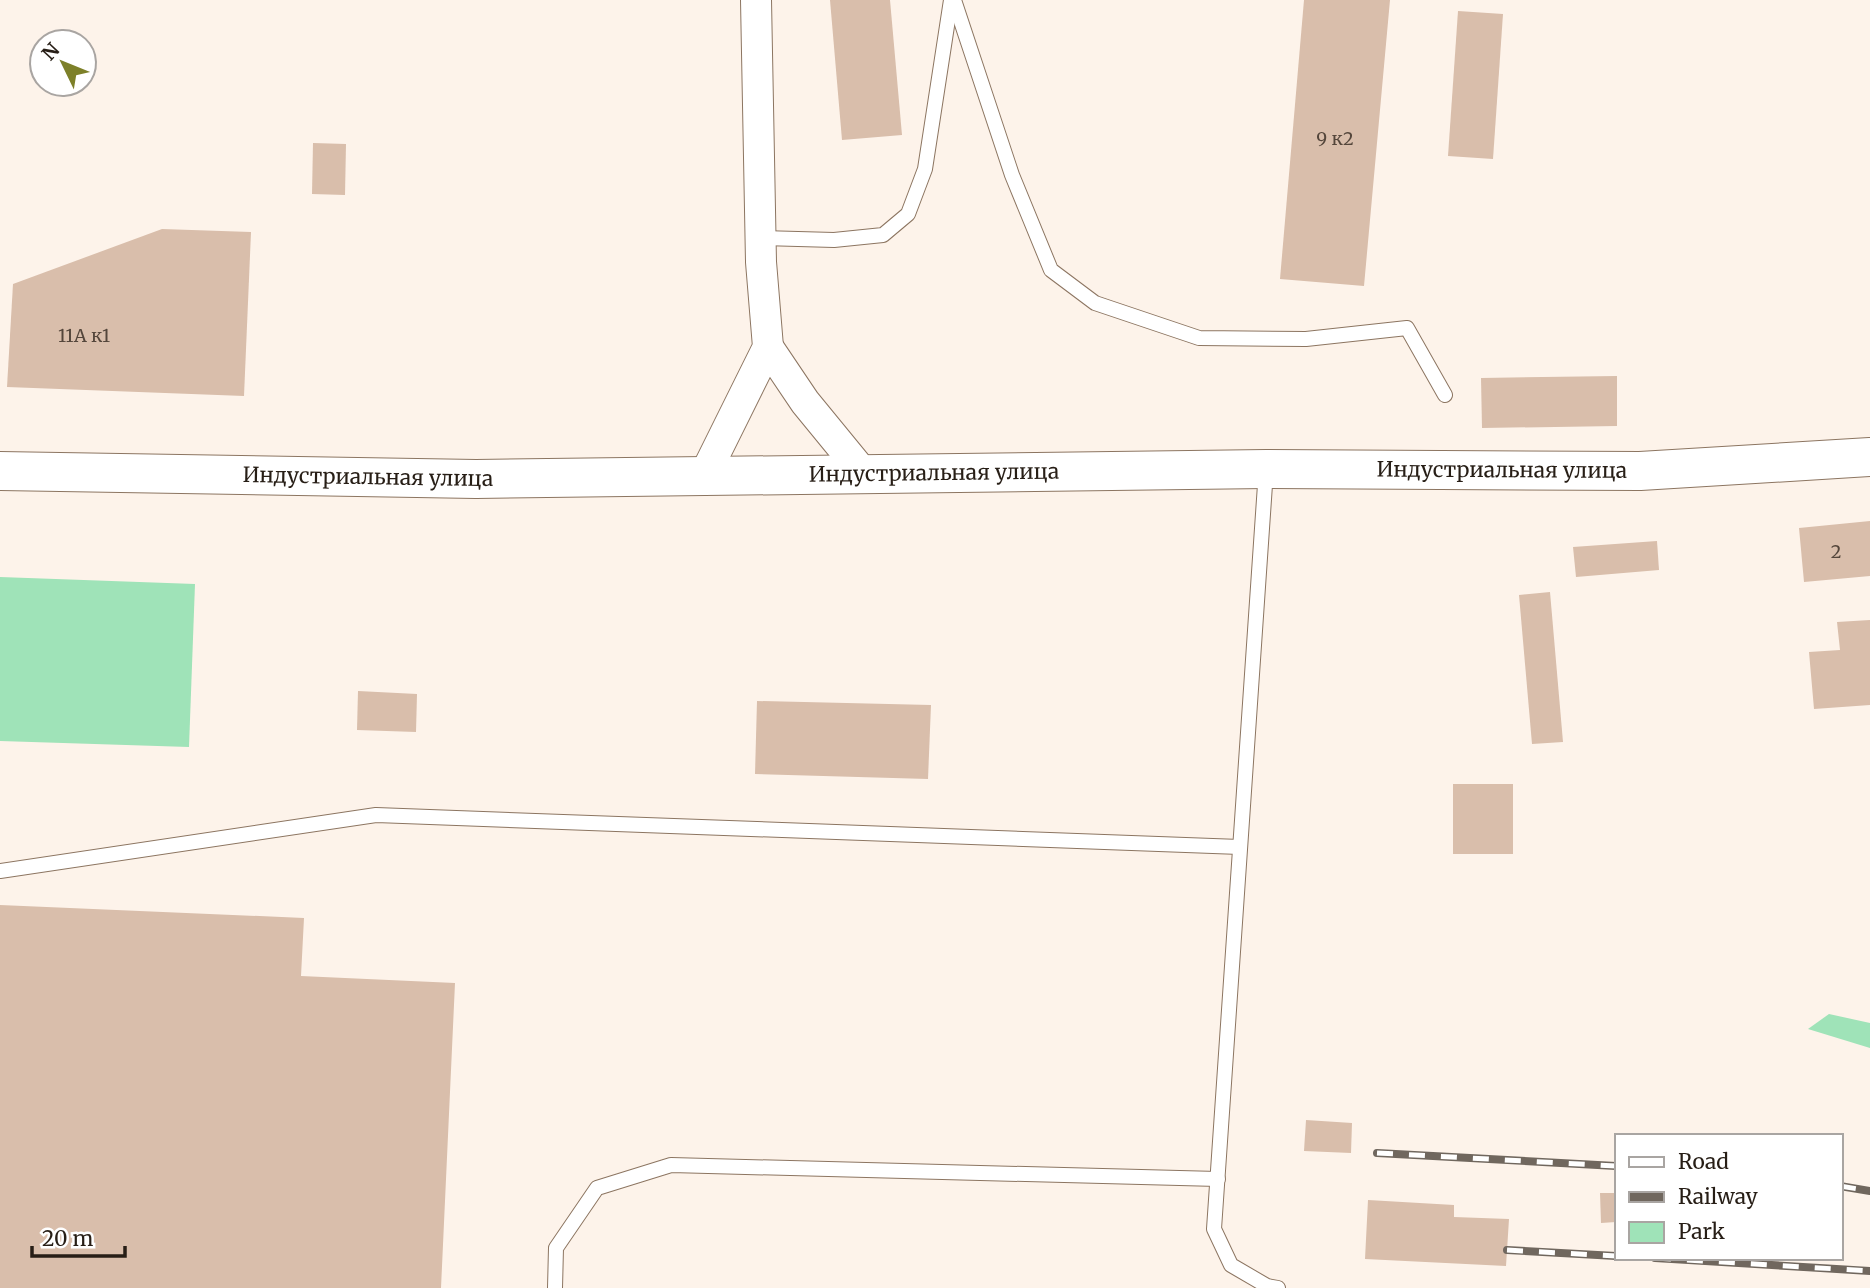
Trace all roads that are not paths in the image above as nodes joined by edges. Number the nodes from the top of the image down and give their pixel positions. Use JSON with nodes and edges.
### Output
{"nodes":[{"id":1,"x":756,"y":0,"type":"edge"},
{"id":2,"x":953,"y":0,"type":"edge"},
{"id":3,"x":761,"y":238,"type":"junction"},
{"id":4,"x":768,"y":347,"type":"junction"},
{"id":5,"x":1445,"y":395,"type":"dead end"},
{"id":6,"x":1870,"y":457,"type":"edge"},
{"id":7,"x":1266,"y":469,"type":"junction"},
{"id":8,"x":0,"y":471,"type":"edge"},
{"id":9,"x":864,"y":474,"type":"junction"},
{"id":10,"x":704,"y":475,"type":"junction"},
{"id":11,"x":1240,"y":847,"type":"junction"},
{"id":12,"x":0,"y":871,"type":"edge"},
{"id":13,"x":1218,"y":1179,"type":"junction"},
{"id":14,"x":555,"y":1288,"type":"edge"},
{"id":15,"x":1278,"y":1288,"type":"edge"}],
"edges":[{"from":1,"to":3,"type":"street"},
{"from":2,"to":3,"type":"lane"},
{"from":2,"to":5,"type":"lane"},
{"from":3,"to":4,"type":"street"},
{"from":4,"to":9,"type":"street"},
{"from":4,"to":10,"type":"street"},
{"from":6,"to":7,"type":"street","name":"Индустриальная улица"},
{"from":7,"to":9,"type":"street","name":"Индустриальная улица"},
{"from":7,"to":11,"type":"lane"},
{"from":8,"to":10,"type":"street","name":"Индустриальная улица"},
{"from":9,"to":10,"type":"street","name":"Индустриальная улица"},
{"from":11,"to":12,"type":"lane"},
{"from":11,"to":13,"type":"lane"},
{"from":13,"to":14,"type":"lane"},
{"from":13,"to":15,"type":"lane"}]}
